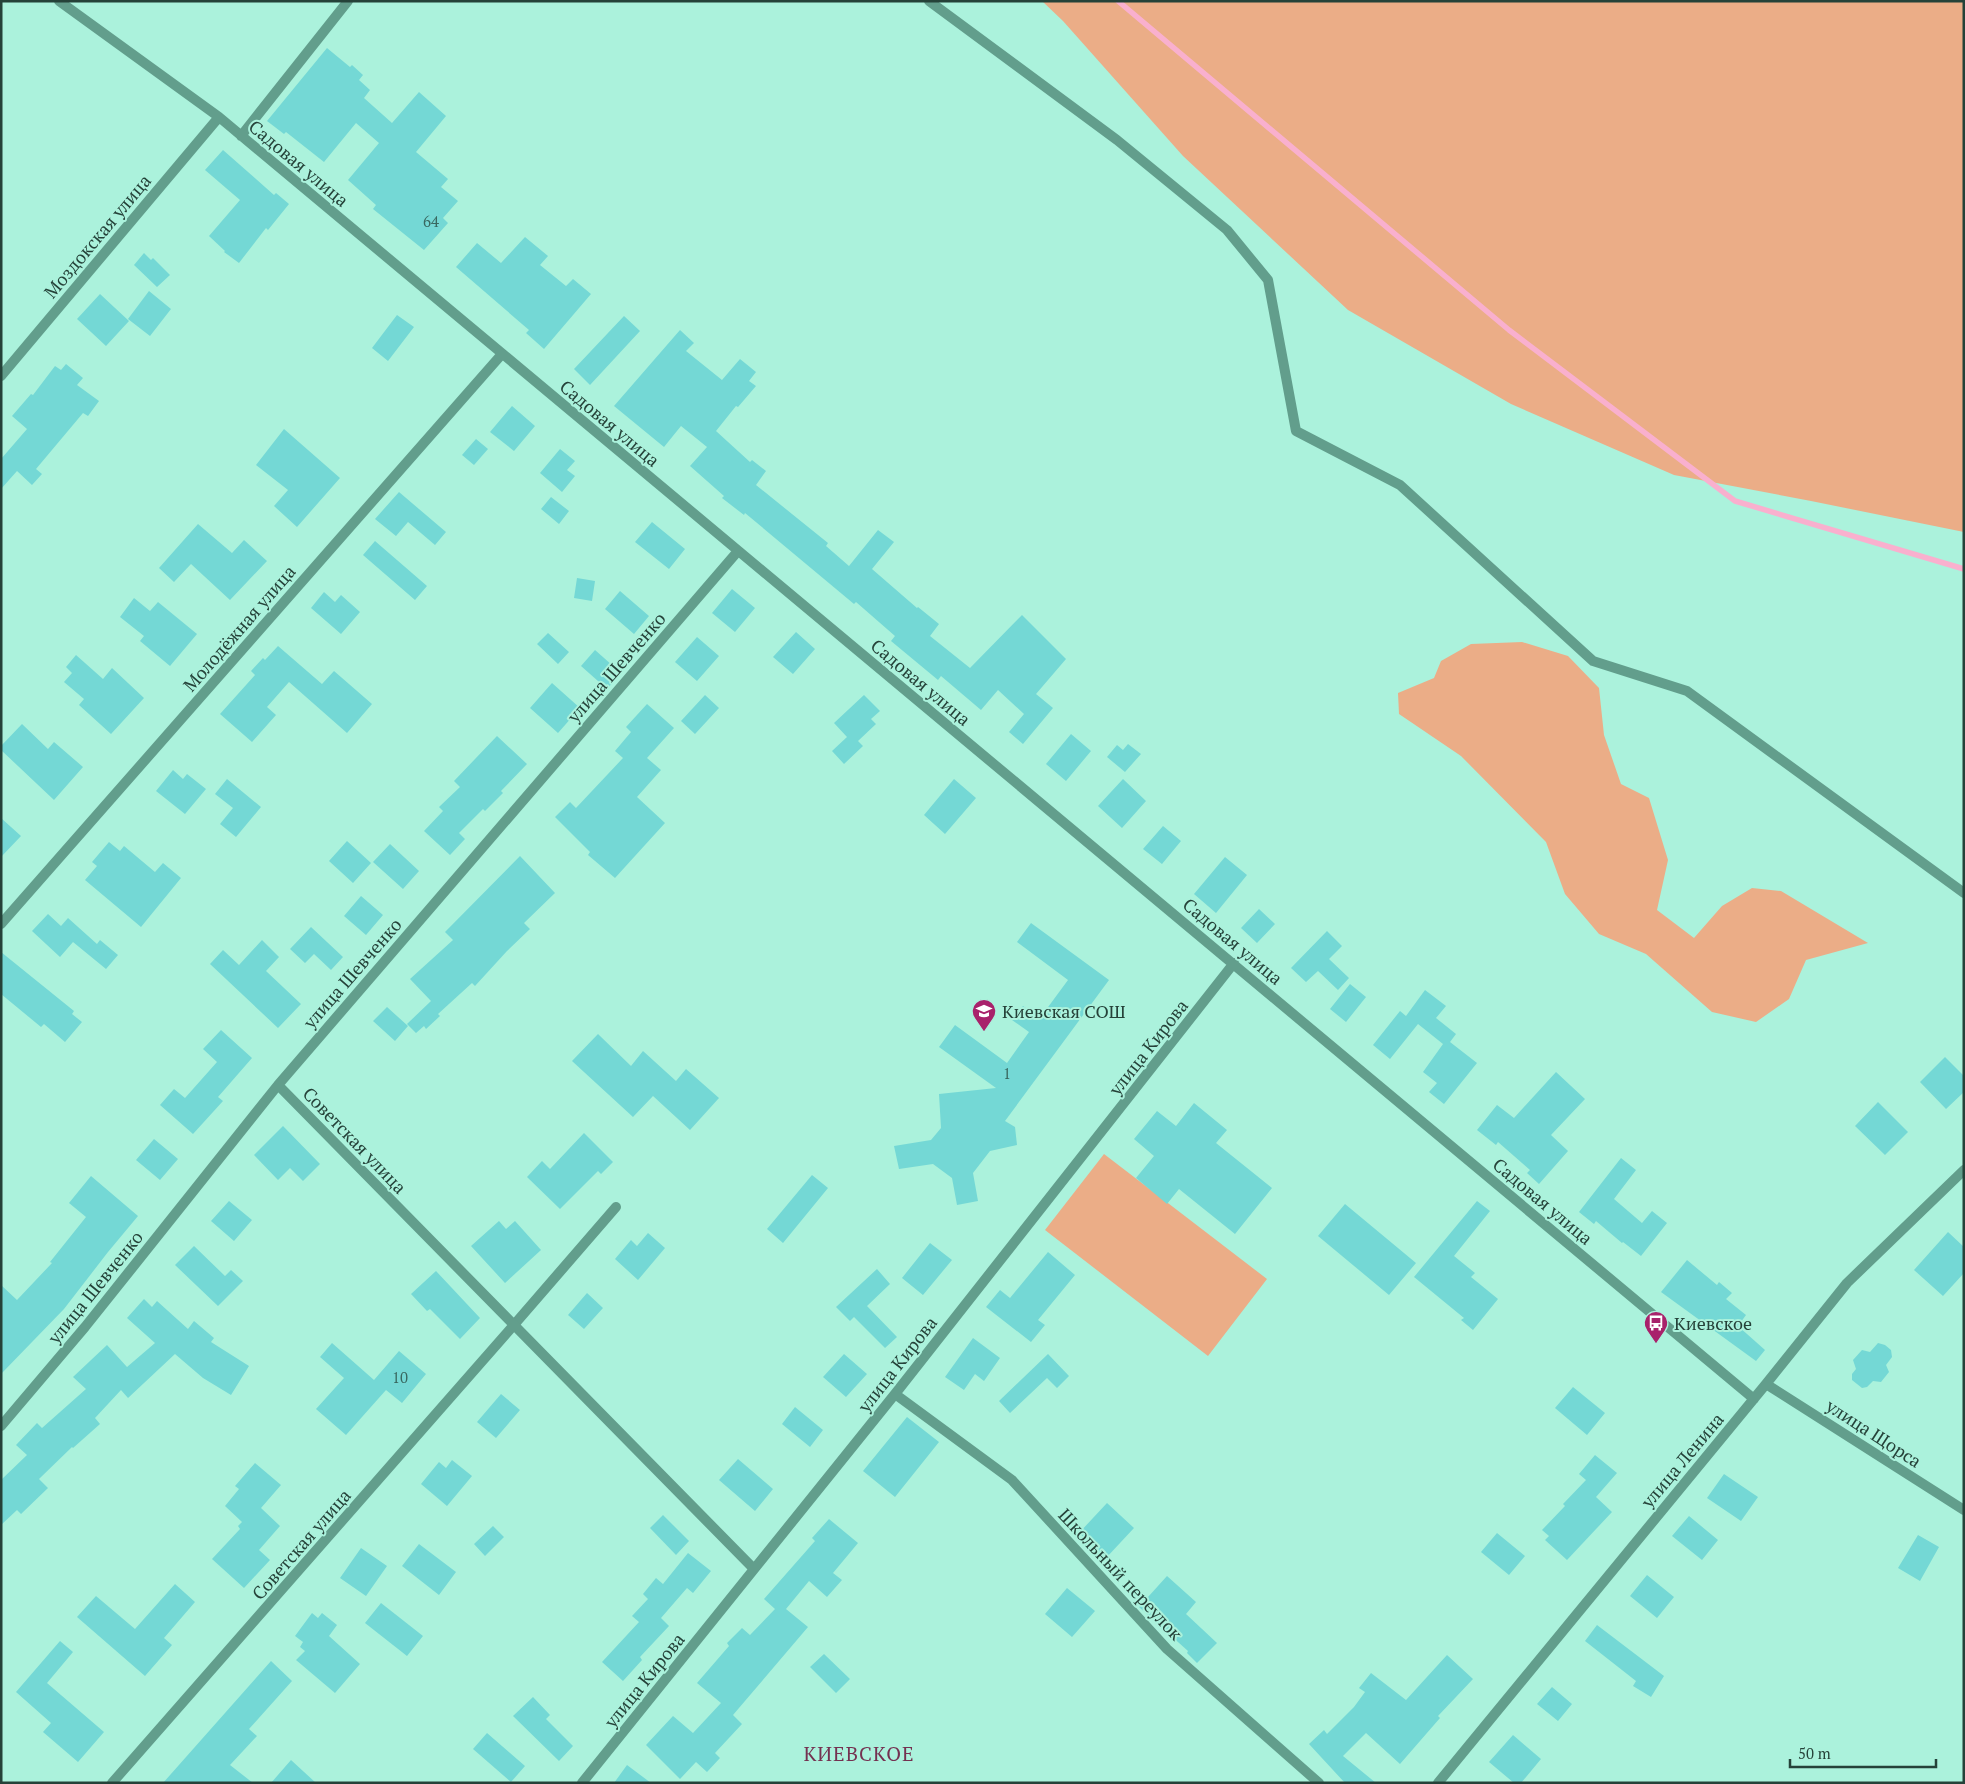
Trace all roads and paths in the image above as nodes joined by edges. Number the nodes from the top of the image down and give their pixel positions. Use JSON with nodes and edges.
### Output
{"nodes":[{"id":1,"x":59,"y":1,"type":"edge"},
{"id":2,"x":348,"y":1,"type":"edge"},
{"id":3,"x":929,"y":1,"type":"edge"},
{"id":4,"x":219,"y":117,"type":"junction"},
{"id":5,"x":241,"y":136,"type":"junction"},
{"id":6,"x":502,"y":354,"type":"junction"},
{"id":7,"x":1,"y":376,"type":"edge"},
{"id":8,"x":738,"y":551,"type":"junction"},
{"id":9,"x":1964,"y":893,"type":"edge"},
{"id":10,"x":1,"y":924,"type":"edge"},
{"id":11,"x":1234,"y":963,"type":"junction"},
{"id":12,"x":278,"y":1085,"type":"junction"},
{"id":13,"x":1964,"y":1170,"type":"edge"},
{"id":14,"x":616,"y":1206,"type":"dead end"},
{"id":15,"x":513,"y":1326,"type":"junction"},
{"id":16,"x":1766,"y":1384,"type":"junction"},
{"id":17,"x":895,"y":1394,"type":"junction"},
{"id":18,"x":1754,"y":1399,"type":"junction"},
{"id":19,"x":1,"y":1426,"type":"edge"},
{"id":20,"x":1964,"y":1510,"type":"edge"},
{"id":21,"x":754,"y":1569,"type":"junction"},
{"id":22,"x":112,"y":1783,"type":"edge"},
{"id":23,"x":582,"y":1783,"type":"edge"},
{"id":24,"x":1319,"y":1783,"type":"edge"},
{"id":25,"x":1438,"y":1783,"type":"edge"}],
"edges":[{"from":1,"to":4,"type":"street","name":"Садовая улица"},
{"from":2,"to":5,"type":"street"},
{"from":3,"to":9,"type":"street"},
{"from":4,"to":5,"type":"street","name":"Садовая улица"},
{"from":4,"to":7,"type":"street","name":"Моздокская улица"},
{"from":5,"to":6,"type":"street","name":"Садовая улица"},
{"from":6,"to":8,"type":"street","name":"Садовая улица"},
{"from":6,"to":10,"type":"street","name":"Молодёжная улица"},
{"from":8,"to":11,"type":"street","name":"Садовая улица"},
{"from":8,"to":12,"type":"street","name":"улица Шевченко"},
{"from":11,"to":17,"type":"street","name":"улица Кирова"},
{"from":11,"to":18,"type":"street","name":"Садовая улица"},
{"from":12,"to":15,"type":"street","name":"Советская улица"},
{"from":12,"to":19,"type":"street","name":"улица Шевченко"},
{"from":13,"to":16,"type":"street","name":"улица Ленина"},
{"from":14,"to":15,"type":"street"},
{"from":15,"to":21,"type":"street","name":"Советская улица"},
{"from":15,"to":22,"type":"street","name":"Советская улица"},
{"from":16,"to":18,"type":"street","name":"улица Ленина"},
{"from":16,"to":20,"type":"street","name":"улица Щорса"},
{"from":17,"to":21,"type":"street","name":"улица Кирова"},
{"from":17,"to":24,"type":"street","name":"Школьный переулок"},
{"from":18,"to":25,"type":"street","name":"улица Ленина"},
{"from":21,"to":23,"type":"street","name":"улица Кирова"}]}
